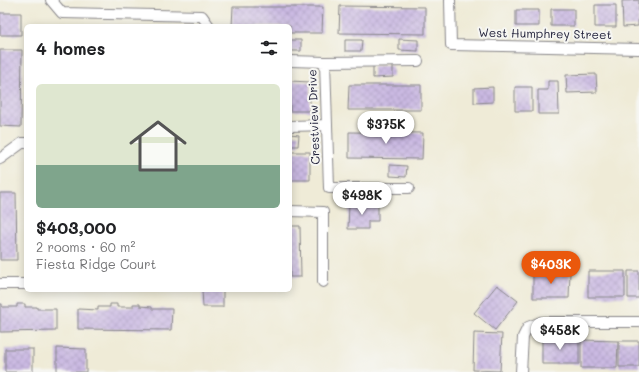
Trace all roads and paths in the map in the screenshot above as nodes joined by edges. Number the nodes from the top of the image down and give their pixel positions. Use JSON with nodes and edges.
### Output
{"nodes":[{"id":1,"x":52,"y":0,"type":"edge"},
{"id":2,"x":450,"y":0,"type":"edge"},
{"id":3,"x":208,"y":24,"type":"edge"},
{"id":4,"x":639,"y":49,"type":"edge"},
{"id":5,"x":292,"y":61,"type":"edge"},
{"id":6,"x":325,"y":62,"type":"junction"},
{"id":7,"x":418,"y":62,"type":"dead end"},
{"id":8,"x":327,"y":125,"type":"junction"},
{"id":9,"x":292,"y":126,"type":"edge"},
{"id":10,"x":24,"y":143,"type":"edge"},
{"id":11,"x":0,"y":159,"type":"edge"},
{"id":12,"x":409,"y":188,"type":"dead end"},
{"id":13,"x":292,"y":212,"type":"edge"},
{"id":14,"x":323,"y":282,"type":"dead end"},
{"id":15,"x":0,"y":284,"type":"edge"},
{"id":16,"x":24,"y":284,"type":"edge"},
{"id":17,"x":639,"y":322,"type":"edge"},
{"id":18,"x":521,"y":372,"type":"edge"}],
"edges":[{"from":1,"to":3,"type":"street"},
{"from":2,"to":4,"type":"street","name":"West Humphrey Street"},
{"from":5,"to":6,"type":"street","name":"Crestview Drive"},
{"from":6,"to":7,"type":"street","name":"Crestview Drive"},
{"from":6,"to":8,"type":"street","name":"Crestview Drive"},
{"from":8,"to":9,"type":"street"},
{"from":8,"to":12,"type":"street","name":"Crestview Drive"},
{"from":10,"to":11,"type":"street"},
{"from":13,"to":14,"type":"street"},
{"from":15,"to":16,"type":"street"},
{"from":17,"to":18,"type":"street"}]}
